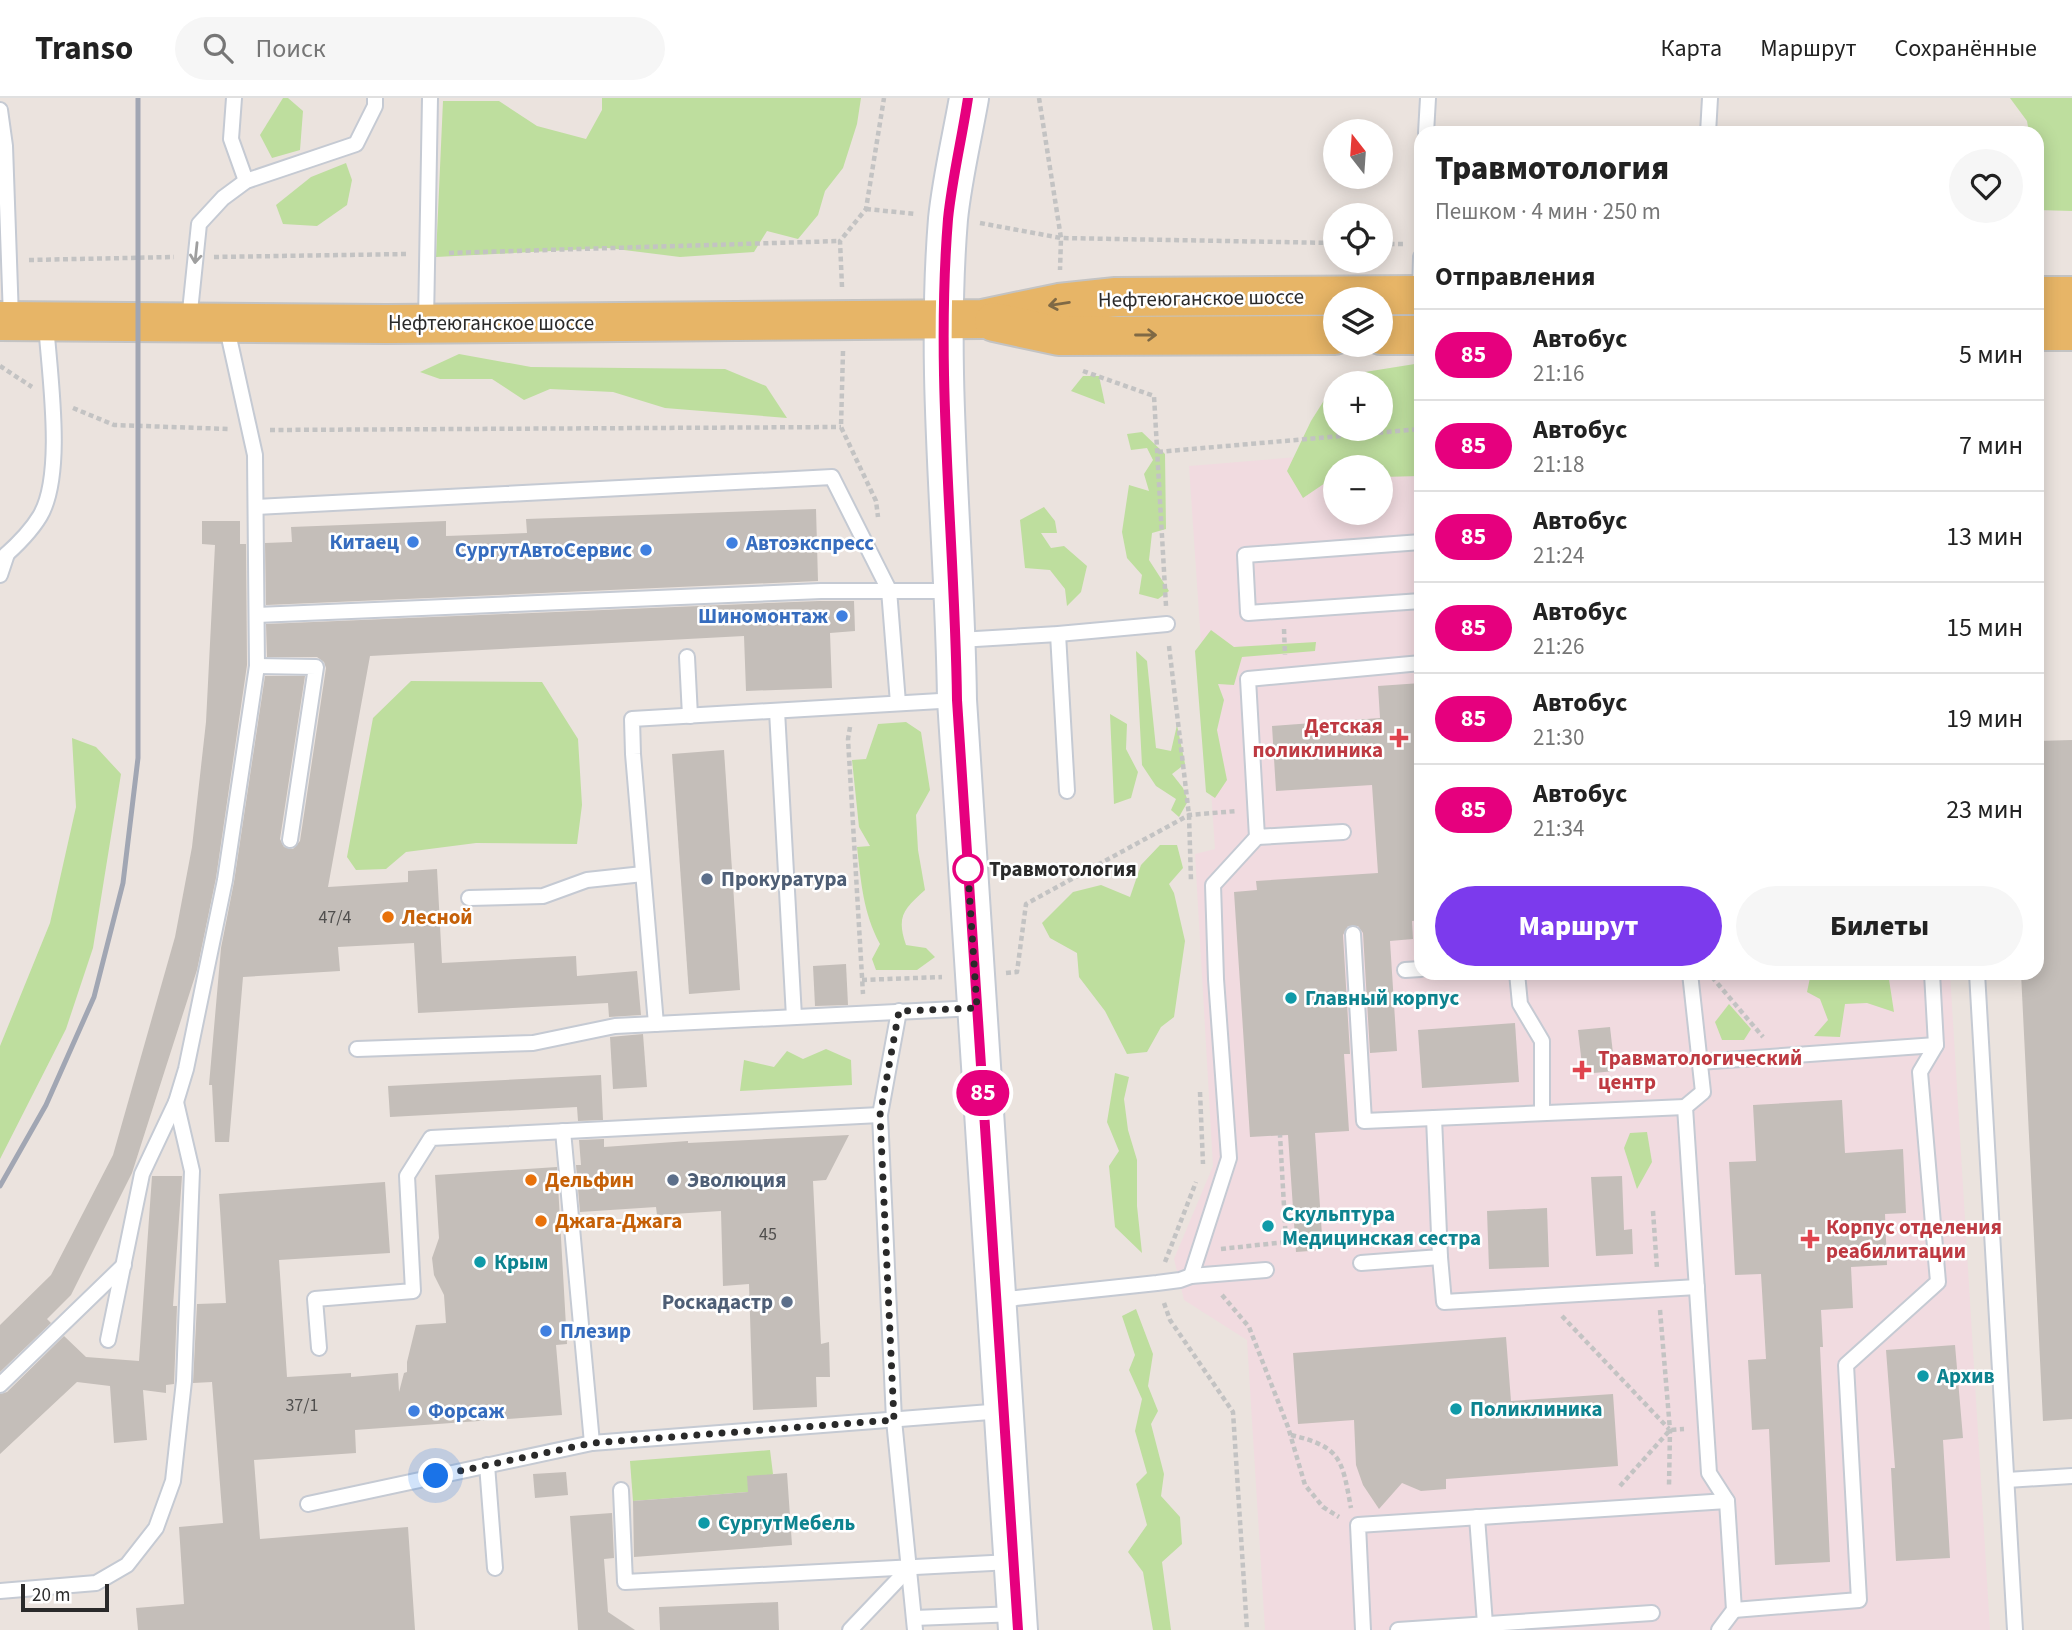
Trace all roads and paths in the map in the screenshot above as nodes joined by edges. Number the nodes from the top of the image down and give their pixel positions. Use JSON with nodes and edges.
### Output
{"nodes":[{"id":1,"x":234,"y":98,"type":"edge"},
{"id":2,"x":375,"y":98,"type":"edge"},
{"id":3,"x":430,"y":98,"type":"edge"},
{"id":4,"x":968,"y":98,"type":"edge"},
{"id":5,"x":1039,"y":98,"type":"edge"},
{"id":6,"x":1428,"y":98,"type":"edge"},
{"id":7,"x":1710,"y":98,"type":"edge"},
{"id":8,"x":0,"y":110,"type":"edge"},
{"id":9,"x":1426,"y":126,"type":"edge"},
{"id":10,"x":1708,"y":126,"type":"edge"},
{"id":11,"x":2,"y":146,"type":"edge"},
{"id":12,"x":246,"y":181,"type":"junction"},
{"id":13,"x":866,"y":209,"type":"dead end"},
{"id":14,"x":948,"y":218,"type":"junction"},
{"id":15,"x":1061,"y":238,"type":"junction"},
{"id":16,"x":1323,"y":243,"type":"edge"},
{"id":17,"x":1414,"y":295,"type":"edge"},
{"id":18,"x":2044,"y":296,"type":"edge"},
{"id":19,"x":2072,"y":296,"type":"edge"},
{"id":20,"x":964,"y":319,"type":"junction"},
{"id":21,"x":1059,"y":320,"type":"junction"},
{"id":22,"x":19,"y":321,"type":"edge"},
{"id":23,"x":188,"y":322,"type":"junction"},
{"id":24,"x":226,"y":323,"type":"junction"},
{"id":25,"x":426,"y":324,"type":"junction"},
{"id":26,"x":2044,"y":331,"type":"edge"},
{"id":27,"x":2072,"y":331,"type":"edge"},
{"id":28,"x":1323,"y":334,"type":"edge"},
{"id":29,"x":1393,"y":335,"type":"edge"},
{"id":30,"x":1414,"y":335,"type":"edge"},
{"id":31,"x":0,"y":366,"type":"edge"},
{"id":32,"x":51,"y":400,"type":"junction"},
{"id":33,"x":841,"y":427,"type":"dead end"},
{"id":34,"x":250,"y":430,"type":"junction"},
{"id":35,"x":1414,"y":430,"type":"edge"},
{"id":36,"x":1158,"y":452,"type":"junction"},
{"id":37,"x":256,"y":507,"type":"junction"},
{"id":38,"x":1414,"y":543,"type":"edge"},
{"id":39,"x":4,"y":557,"type":"edge"},
{"id":40,"x":0,"y":575,"type":"edge"},
{"id":41,"x":889,"y":590,"type":"junction"},
{"id":42,"x":953,"y":591,"type":"junction"},
{"id":43,"x":1414,"y":602,"type":"edge"},
{"id":44,"x":1282,"y":611,"type":"junction"},
{"id":45,"x":257,"y":615,"type":"junction"},
{"id":46,"x":1167,"y":624,"type":"junction"},
{"id":47,"x":1058,"y":634,"type":"junction"},
{"id":48,"x":956,"y":640,"type":"junction"},
{"id":49,"x":687,"y":657,"type":"dead end"},
{"id":50,"x":1414,"y":664,"type":"edge"},
{"id":51,"x":257,"y":666,"type":"junction"},
{"id":52,"x":1287,"y":676,"type":"junction"},
{"id":53,"x":957,"y":700,"type":"junction"},
{"id":54,"x":898,"y":703,"type":"junction"},
{"id":55,"x":855,"y":706,"type":"junction"},
{"id":56,"x":777,"y":711,"type":"junction"},
{"id":57,"x":690,"y":716,"type":"junction"},
{"id":58,"x":1067,"y":791,"type":"dead end"},
{"id":59,"x":1255,"y":810,"type":"junction"},
{"id":60,"x":1188,"y":816,"type":"junction"},
{"id":61,"x":1343,"y":832,"type":"dead end"},
{"id":62,"x":1257,"y":836,"type":"junction"},
{"id":63,"x":290,"y":840,"type":"dead end"},
{"id":64,"x":643,"y":874,"type":"junction"},
{"id":65,"x":469,"y":898,"type":"dead end"},
{"id":66,"x":1353,"y":934,"type":"dead end"},
{"id":67,"x":1414,"y":969,"type":"edge"},
{"id":68,"x":1405,"y":970,"type":"dead end"},
{"id":69,"x":862,"y":980,"type":"junction"},
{"id":70,"x":1518,"y":980,"type":"edge"},
{"id":71,"x":1691,"y":980,"type":"edge"},
{"id":72,"x":1714,"y":980,"type":"edge"},
{"id":73,"x":1932,"y":980,"type":"edge"},
{"id":74,"x":1977,"y":980,"type":"edge"},
{"id":75,"x":976,"y":992,"type":"junction"},
{"id":76,"x":899,"y":1011,"type":"junction"},
{"id":77,"x":864,"y":1013,"type":"junction"},
{"id":78,"x":794,"y":1017,"type":"junction"},
{"id":79,"x":656,"y":1024,"type":"junction"},
{"id":80,"x":1936,"y":1045,"type":"junction"},
{"id":81,"x":357,"y":1049,"type":"dead end"},
{"id":82,"x":1780,"y":1056,"type":"junction"},
{"id":83,"x":1699,"y":1062,"type":"junction"},
{"id":84,"x":176,"y":1102,"type":"junction"},
{"id":85,"x":1685,"y":1107,"type":"junction"},
{"id":86,"x":1542,"y":1113,"type":"junction"},
{"id":87,"x":880,"y":1115,"type":"junction"},
{"id":88,"x":1434,"y":1118,"type":"junction"},
{"id":89,"x":563,"y":1131,"type":"junction"},
{"id":90,"x":1280,"y":1135,"type":"dead end"},
{"id":91,"x":1653,"y":1211,"type":"dead end"},
{"id":92,"x":1213,"y":1249,"type":"dead end"},
{"id":93,"x":1440,"y":1257,"type":"junction"},
{"id":94,"x":1361,"y":1263,"type":"dead end"},
{"id":95,"x":124,"y":1265,"type":"junction"},
{"id":96,"x":1266,"y":1270,"type":"dead end"},
{"id":97,"x":1197,"y":1275,"type":"junction"},
{"id":98,"x":1697,"y":1287,"type":"junction"},
{"id":99,"x":1658,"y":1290,"type":"junction"},
{"id":100,"x":1545,"y":1298,"type":"junction"},
{"id":101,"x":997,"y":1301,"type":"junction"},
{"id":102,"x":108,"y":1340,"type":"dead end"},
{"id":103,"x":319,"y":1348,"type":"dead end"},
{"id":104,"x":0,"y":1385,"type":"edge"},
{"id":105,"x":1004,"y":1411,"type":"junction"},
{"id":106,"x":894,"y":1420,"type":"junction"},
{"id":107,"x":1670,"y":1430,"type":"junction"},
{"id":108,"x":1291,"y":1435,"type":"junction"},
{"id":109,"x":592,"y":1443,"type":"junction"},
{"id":110,"x":487,"y":1465,"type":"junction"},
{"id":111,"x":2072,"y":1476,"type":"edge"},
{"id":112,"x":2007,"y":1480,"type":"junction"},
{"id":113,"x":621,"y":1490,"type":"dead end"},
{"id":114,"x":1669,"y":1496,"type":"dead end"},
{"id":115,"x":1727,"y":1501,"type":"junction"},
{"id":116,"x":308,"y":1504,"type":"dead end"},
{"id":117,"x":1599,"y":1509,"type":"junction"},
{"id":118,"x":1352,"y":1516,"type":"dead end"},
{"id":119,"x":1345,"y":1517,"type":"dead end"},
{"id":120,"x":1477,"y":1517,"type":"junction"},
{"id":121,"x":1014,"y":1561,"type":"junction"},
{"id":122,"x":910,"y":1567,"type":"junction"},
{"id":123,"x":495,"y":1568,"type":"dead end"},
{"id":124,"x":0,"y":1591,"type":"edge"},
{"id":125,"x":1734,"y":1610,"type":"junction"},
{"id":126,"x":1652,"y":1614,"type":"dead end"},
{"id":127,"x":1018,"y":1622,"type":"edge"},
{"id":128,"x":914,"y":1624,"type":"edge"},
{"id":129,"x":1485,"y":1625,"type":"junction"},
{"id":130,"x":850,"y":1630,"type":"edge"},
{"id":131,"x":1363,"y":1630,"type":"edge"},
{"id":132,"x":1398,"y":1630,"type":"edge"},
{"id":133,"x":1719,"y":1630,"type":"edge"},
{"id":134,"x":2015,"y":1630,"type":"edge"}],
"edges":[{"from":1,"to":12,"type":"lane"},
{"from":2,"to":12,"type":"lane"},
{"from":3,"to":25,"type":"lane"},
{"from":4,"to":14,"type":"main road"},
{"from":5,"to":15,"type":"path"},
{"from":6,"to":9,"type":"lane"},
{"from":7,"to":10,"type":"lane"},
{"from":8,"to":11,"type":"lane"},
{"from":11,"to":22,"type":"lane"},
{"from":12,"to":23,"type":"lane","one_way":true},
{"from":13,"to":14,"type":"path"},
{"from":14,"to":15,"type":"path"},
{"from":14,"to":20,"type":"main road"},
{"from":15,"to":16,"type":"path"},
{"from":15,"to":21,"type":"path"},
{"from":17,"to":21,"type":"main road","name":"Нефтеюганское шоссе","one_way":true},
{"from":18,"to":19,"type":"main road"},
{"from":20,"to":21,"type":"main road","name":"Нефтеюганское шоссе"},
{"from":20,"to":25,"type":"main road","name":"Нефтеюганское шоссе"},
{"from":20,"to":42,"type":"main road"},
{"from":21,"to":28,"type":"main road","name":"Нефтеюганское шоссе","one_way":true},
{"from":21,"to":36,"type":"path"},
{"from":22,"to":23,"type":"main road","name":"Нефтеюганское шоссе"},
{"from":22,"to":32,"type":"lane"},
{"from":23,"to":24,"type":"main road","name":"Нефтеюганское шоссе"},
{"from":24,"to":25,"type":"main road","name":"Нефтеюганское шоссе"},
{"from":24,"to":34,"type":"lane"},
{"from":26,"to":27,"type":"main road"},
{"from":29,"to":30,"type":"main road"},
{"from":31,"to":32,"type":"path"},
{"from":32,"to":34,"type":"path"},
{"from":32,"to":39,"type":"lane"},
{"from":33,"to":34,"type":"path"},
{"from":34,"to":37,"type":"lane"},
{"from":35,"to":36,"type":"path"},
{"from":36,"to":46,"type":"path"},
{"from":37,"to":41,"type":"lane"},
{"from":37,"to":45,"type":"lane"},
{"from":38,"to":44,"type":"lane"},
{"from":39,"to":40,"type":"lane"},
{"from":41,"to":42,"type":"lane"},
{"from":41,"to":45,"type":"lane"},
{"from":41,"to":54,"type":"lane"},
{"from":42,"to":48,"type":"main road"},
{"from":43,"to":44,"type":"lane"},
{"from":44,"to":52,"type":"path"},
{"from":45,"to":51,"type":"lane"},
{"from":46,"to":47,"type":"lane"},
{"from":46,"to":60,"type":"path"},
{"from":47,"to":48,"type":"lane"},
{"from":47,"to":58,"type":"lane"},
{"from":48,"to":53,"type":"main road"},
{"from":49,"to":57,"type":"lane"},
{"from":50,"to":52,"type":"lane"},
{"from":51,"to":63,"type":"lane"},
{"from":51,"to":84,"type":"lane"},
{"from":52,"to":59,"type":"lane"},
{"from":53,"to":54,"type":"lane"},
{"from":53,"to":75,"type":"main road"},
{"from":54,"to":55,"type":"lane"},
{"from":55,"to":56,"type":"lane"},
{"from":55,"to":69,"type":"path"},
{"from":56,"to":57,"type":"lane"},
{"from":56,"to":78,"type":"lane"},
{"from":57,"to":64,"type":"lane"},
{"from":59,"to":60,"type":"path"},
{"from":59,"to":62,"type":"lane"},
{"from":60,"to":75,"type":"path"},
{"from":61,"to":62,"type":"lane"},
{"from":62,"to":97,"type":"lane"},
{"from":64,"to":65,"type":"lane"},
{"from":64,"to":79,"type":"lane"},
{"from":66,"to":88,"type":"lane"},
{"from":67,"to":68,"type":"lane"},
{"from":69,"to":75,"type":"path"},
{"from":69,"to":77,"type":"path"},
{"from":70,"to":86,"type":"lane"},
{"from":71,"to":83,"type":"lane"},
{"from":72,"to":82,"type":"path"},
{"from":73,"to":80,"type":"lane"},
{"from":74,"to":112,"type":"lane"},
{"from":75,"to":76,"type":"lane"},
{"from":75,"to":101,"type":"main road"},
{"from":76,"to":77,"type":"lane"},
{"from":76,"to":87,"type":"lane"},
{"from":77,"to":78,"type":"lane"},
{"from":78,"to":79,"type":"lane"},
{"from":79,"to":81,"type":"lane"},
{"from":80,"to":82,"type":"lane"},
{"from":80,"to":125,"type":"lane"},
{"from":82,"to":83,"type":"lane"},
{"from":83,"to":85,"type":"lane"},
{"from":84,"to":95,"type":"lane"},
{"from":84,"to":124,"type":"lane"},
{"from":85,"to":86,"type":"lane"},
{"from":85,"to":98,"type":"lane"},
{"from":86,"to":88,"type":"lane"},
{"from":87,"to":89,"type":"lane"},
{"from":87,"to":106,"type":"lane"},
{"from":88,"to":93,"type":"lane"},
{"from":89,"to":103,"type":"lane"},
{"from":89,"to":109,"type":"lane"},
{"from":90,"to":92,"type":"path"},
{"from":91,"to":99,"type":"path"},
{"from":93,"to":94,"type":"lane"},
{"from":93,"to":100,"type":"lane"},
{"from":95,"to":102,"type":"lane"},
{"from":95,"to":104,"type":"lane"},
{"from":96,"to":97,"type":"lane"},
{"from":97,"to":101,"type":"lane"},
{"from":97,"to":108,"type":"path"},
{"from":98,"to":99,"type":"lane"},
{"from":98,"to":115,"type":"lane"},
{"from":99,"to":100,"type":"lane"},
{"from":99,"to":107,"type":"path"},
{"from":100,"to":107,"type":"path"},
{"from":101,"to":105,"type":"main road"},
{"from":105,"to":106,"type":"lane"},
{"from":105,"to":121,"type":"main road"},
{"from":106,"to":109,"type":"lane"},
{"from":106,"to":122,"type":"lane"},
{"from":107,"to":114,"type":"path"},
{"from":107,"to":117,"type":"path"},
{"from":108,"to":118,"type":"path"},
{"from":108,"to":119,"type":"path"},
{"from":109,"to":110,"type":"lane"},
{"from":110,"to":116,"type":"lane"},
{"from":110,"to":123,"type":"lane"},
{"from":111,"to":112,"type":"lane"},
{"from":112,"to":134,"type":"lane"},
{"from":113,"to":122,"type":"lane"},
{"from":115,"to":117,"type":"lane"},
{"from":115,"to":125,"type":"lane"},
{"from":117,"to":120,"type":"lane"},
{"from":120,"to":129,"type":"lane"},
{"from":120,"to":131,"type":"lane"},
{"from":121,"to":122,"type":"lane"},
{"from":121,"to":127,"type":"main road"},
{"from":122,"to":128,"type":"lane"},
{"from":122,"to":130,"type":"lane"},
{"from":125,"to":133,"type":"lane"},
{"from":126,"to":129,"type":"lane"},
{"from":127,"to":128,"type":"lane"},
{"from":129,"to":132,"type":"lane"}]}
